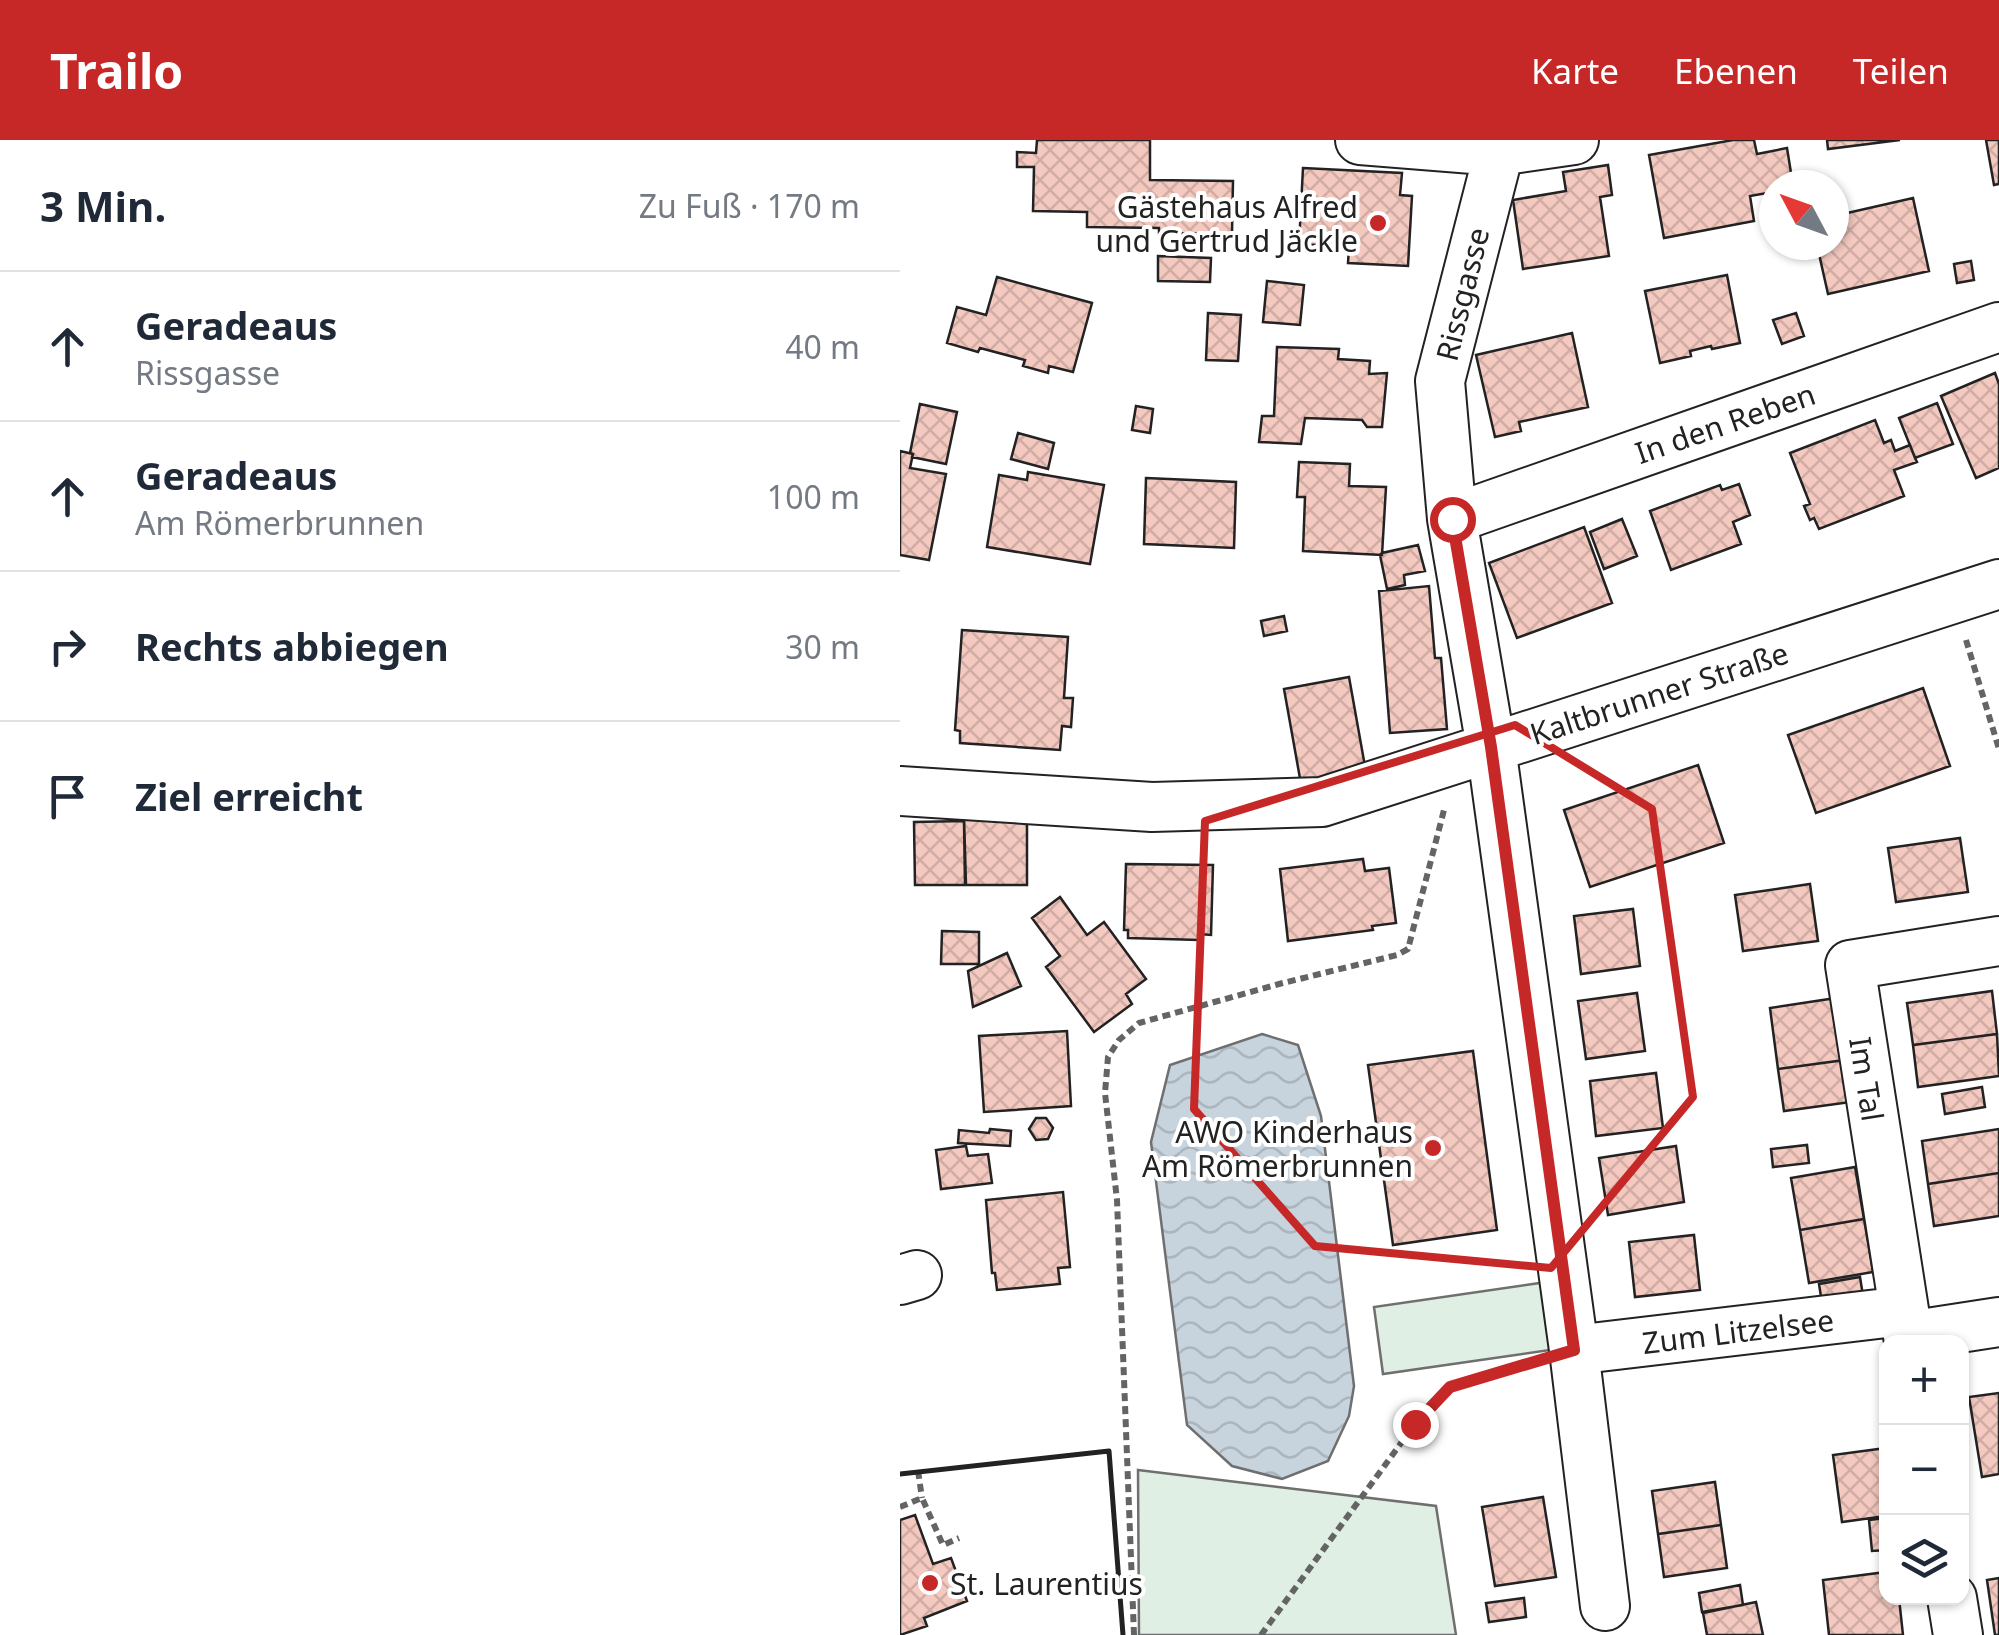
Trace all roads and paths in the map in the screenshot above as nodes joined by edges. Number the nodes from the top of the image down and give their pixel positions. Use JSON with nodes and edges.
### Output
{"nodes":[{"id":1,"x":1360,"y":140,"type":"edge"},
{"id":2,"x":1574,"y":140,"type":"edge"},
{"id":3,"x":1500,"y":146,"type":"edge"},
{"id":4,"x":1999,"y":327,"type":"edge"},
{"id":5,"x":1452,"y":519,"type":"junction"},
{"id":6,"x":1999,"y":584,"type":"edge"},
{"id":7,"x":1953,"y":599,"type":"junction"},
{"id":8,"x":1491,"y":747,"type":"junction"},
{"id":9,"x":1999,"y":749,"type":"edge"},
{"id":10,"x":900,"y":791,"type":"edge"},
{"id":11,"x":1447,"y":797,"type":"dead end"},
{"id":12,"x":1999,"y":941,"type":"edge"},
{"id":13,"x":1999,"y":1322,"type":"edge"},
{"id":14,"x":1907,"y":1330,"type":"edge"},
{"id":15,"x":1574,"y":1350,"type":"junction"},
{"id":16,"x":918,"y":1471,"type":"dead end"},
{"id":17,"x":922,"y":1498,"type":"junction"},
{"id":18,"x":900,"y":1507,"type":"edge"},
{"id":19,"x":959,"y":1538,"type":"dead end"},
{"id":20,"x":1953,"y":1605,"type":"edge"},
{"id":21,"x":1605,"y":1606,"type":"dead end"},
{"id":22,"x":1134,"y":1635,"type":"edge"},
{"id":23,"x":1261,"y":1635,"type":"edge"},
{"id":24,"x":1958,"y":1635,"type":"edge"}],
"edges":[{"from":1,"to":3,"type":"street"},
{"from":2,"to":3,"type":"street"},
{"from":3,"to":5,"type":"street","name":"Rissgasse"},
{"from":4,"to":5,"type":"street","name":"In den Reben"},
{"from":5,"to":8,"type":"street","name":"Rissgasse"},
{"from":6,"to":7,"type":"street","name":"Kaltbrunner Straße"},
{"from":7,"to":8,"type":"street","name":"Kaltbrunner Straße"},
{"from":7,"to":9,"type":"path"},
{"from":8,"to":10,"type":"street","name":"Kaltbrunner Straße"},
{"from":8,"to":15,"type":"street","name":"Rissgasse"},
{"from":11,"to":22,"type":"path"},
{"from":12,"to":14,"type":"street","name":"Im Tal"},
{"from":13,"to":14,"type":"street","name":"Zum Litzelsee"},
{"from":14,"to":15,"type":"street","name":"Zum Litzelsee"},
{"from":15,"to":21,"type":"street","name":"Rissgasse"},
{"from":15,"to":23,"type":"path"},
{"from":16,"to":17,"type":"path"},
{"from":17,"to":18,"type":"path"},
{"from":17,"to":19,"type":"path"},
{"from":20,"to":24,"type":"street"}]}
